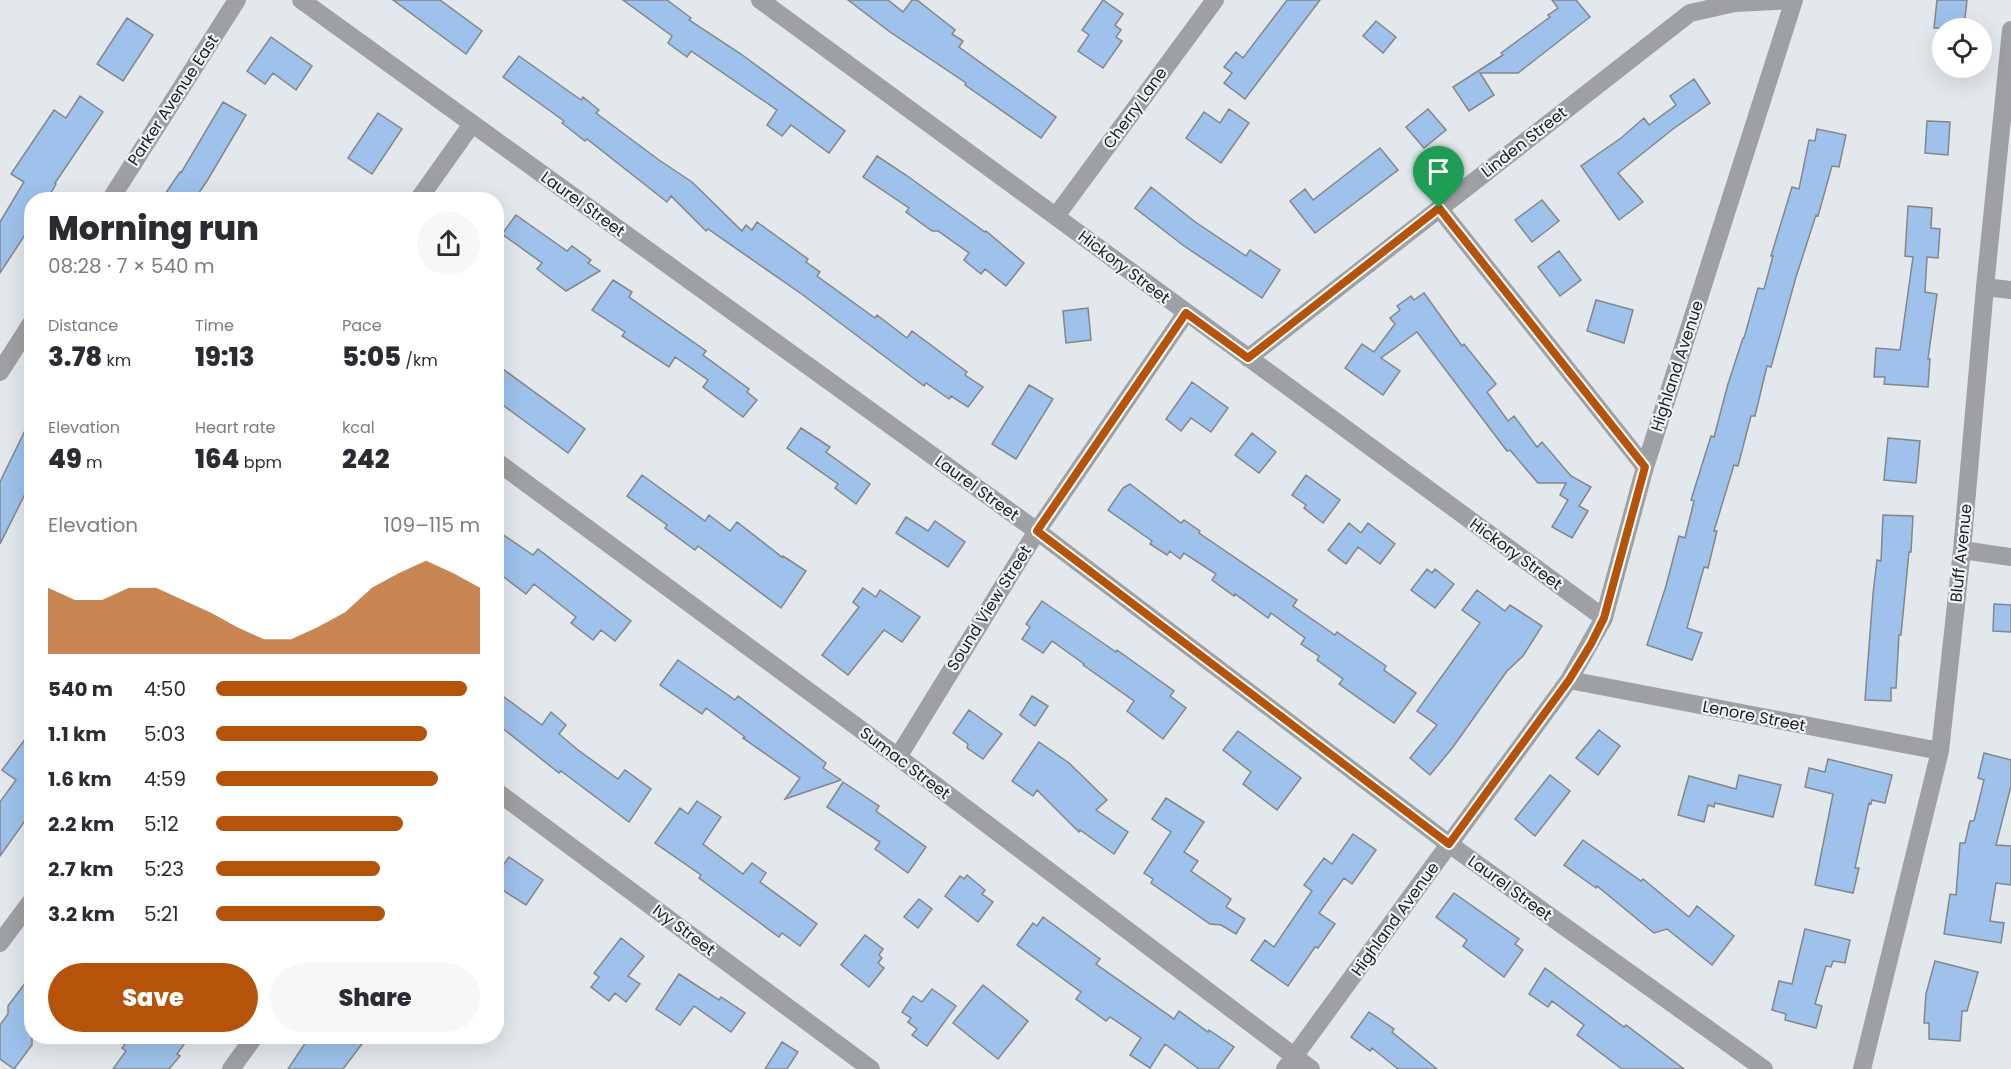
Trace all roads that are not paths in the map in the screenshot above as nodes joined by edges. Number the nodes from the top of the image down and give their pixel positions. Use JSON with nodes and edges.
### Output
{"nodes":[{"id":1,"x":237,"y":0,"type":"edge"},
{"id":2,"x":302,"y":0,"type":"edge"},
{"id":3,"x":760,"y":0,"type":"edge"},
{"id":4,"x":1215,"y":0,"type":"edge"},
{"id":5,"x":1794,"y":0,"type":"edge"},
{"id":6,"x":2011,"y":30,"type":"edge"},
{"id":7,"x":472,"y":124,"type":"junction"},
{"id":8,"x":115,"y":192,"type":"edge"},
{"id":9,"x":424,"y":192,"type":"edge"},
{"id":10,"x":1439,"y":208,"type":"junction"},
{"id":11,"x":1056,"y":216,"type":"junction"},
{"id":12,"x":1985,"y":287,"type":"junction"},
{"id":13,"x":2011,"y":290,"type":"edge"},
{"id":14,"x":1186,"y":313,"type":"junction"},
{"id":15,"x":24,"y":334,"type":"edge"},
{"id":16,"x":1248,"y":358,"type":"junction"},
{"id":17,"x":0,"y":372,"type":"edge"},
{"id":18,"x":504,"y":467,"type":"edge"},
{"id":19,"x":1645,"y":467,"type":"junction"},
{"id":20,"x":1037,"y":531,"type":"junction"},
{"id":21,"x":1962,"y":550,"type":"junction"},
{"id":22,"x":2011,"y":557,"type":"edge"},
{"id":23,"x":1604,"y":618,"type":"junction"},
{"id":24,"x":1569,"y":680,"type":"junction"},
{"id":25,"x":1940,"y":751,"type":"junction"},
{"id":26,"x":898,"y":757,"type":"junction"},
{"id":27,"x":504,"y":797,"type":"edge"},
{"id":28,"x":1449,"y":844,"type":"junction"},
{"id":29,"x":24,"y":911,"type":"edge"},
{"id":30,"x":0,"y":943,"type":"edge"},
{"id":31,"x":249,"y":1044,"type":"edge"},
{"id":32,"x":1289,"y":1063,"type":"edge"},
{"id":33,"x":231,"y":1069,"type":"edge"},
{"id":34,"x":871,"y":1069,"type":"edge"},
{"id":35,"x":1311,"y":1069,"type":"edge"},
{"id":36,"x":1764,"y":1069,"type":"edge"},
{"id":37,"x":1862,"y":1069,"type":"edge"}],
"edges":[{"from":1,"to":8,"type":"street","name":"Parker Avenue East"},
{"from":2,"to":7,"type":"street","name":"Laurel Street"},
{"from":3,"to":11,"type":"street","name":"Hickory Street"},
{"from":4,"to":11,"type":"street","name":"Cherry Lane"},
{"from":5,"to":10,"type":"street","name":"Linden Street"},
{"from":5,"to":19,"type":"street","name":"Highland Avenue"},
{"from":6,"to":12,"type":"street","name":"Bluff Avenue"},
{"from":7,"to":9,"type":"street"},
{"from":7,"to":20,"type":"street","name":"Laurel Street"},
{"from":10,"to":16,"type":"street","name":"Linden Street"},
{"from":10,"to":19,"type":"street"},
{"from":11,"to":14,"type":"street","name":"Hickory Street"},
{"from":12,"to":13,"type":"street"},
{"from":12,"to":21,"type":"street","name":"Bluff Avenue"},
{"from":14,"to":16,"type":"street","name":"Hickory Street"},
{"from":14,"to":20,"type":"street","name":"Sound View Street"},
{"from":15,"to":17,"type":"street"},
{"from":16,"to":23,"type":"street","name":"Hickory Street"},
{"from":18,"to":26,"type":"street","name":"Sumac Street"},
{"from":19,"to":23,"type":"street","name":"Highland Avenue"},
{"from":20,"to":26,"type":"street","name":"Sound View Street"},
{"from":20,"to":28,"type":"street","name":"Laurel Street"},
{"from":21,"to":22,"type":"street"},
{"from":21,"to":25,"type":"street","name":"Bluff Avenue"},
{"from":23,"to":24,"type":"street","name":"Highland Avenue"},
{"from":24,"to":25,"type":"street","name":"Lenore Street"},
{"from":24,"to":28,"type":"street","name":"Highland Avenue"},
{"from":25,"to":37,"type":"street","name":"Bluff Avenue"},
{"from":26,"to":32,"type":"street","name":"Sumac Street"},
{"from":27,"to":34,"type":"street","name":"Ivy Street"},
{"from":28,"to":32,"type":"street","name":"Highland Avenue"},
{"from":28,"to":36,"type":"street","name":"Laurel Street"},
{"from":29,"to":30,"type":"street"},
{"from":31,"to":33,"type":"street"},
{"from":32,"to":35,"type":"street","name":"Sumac Street"}]}
